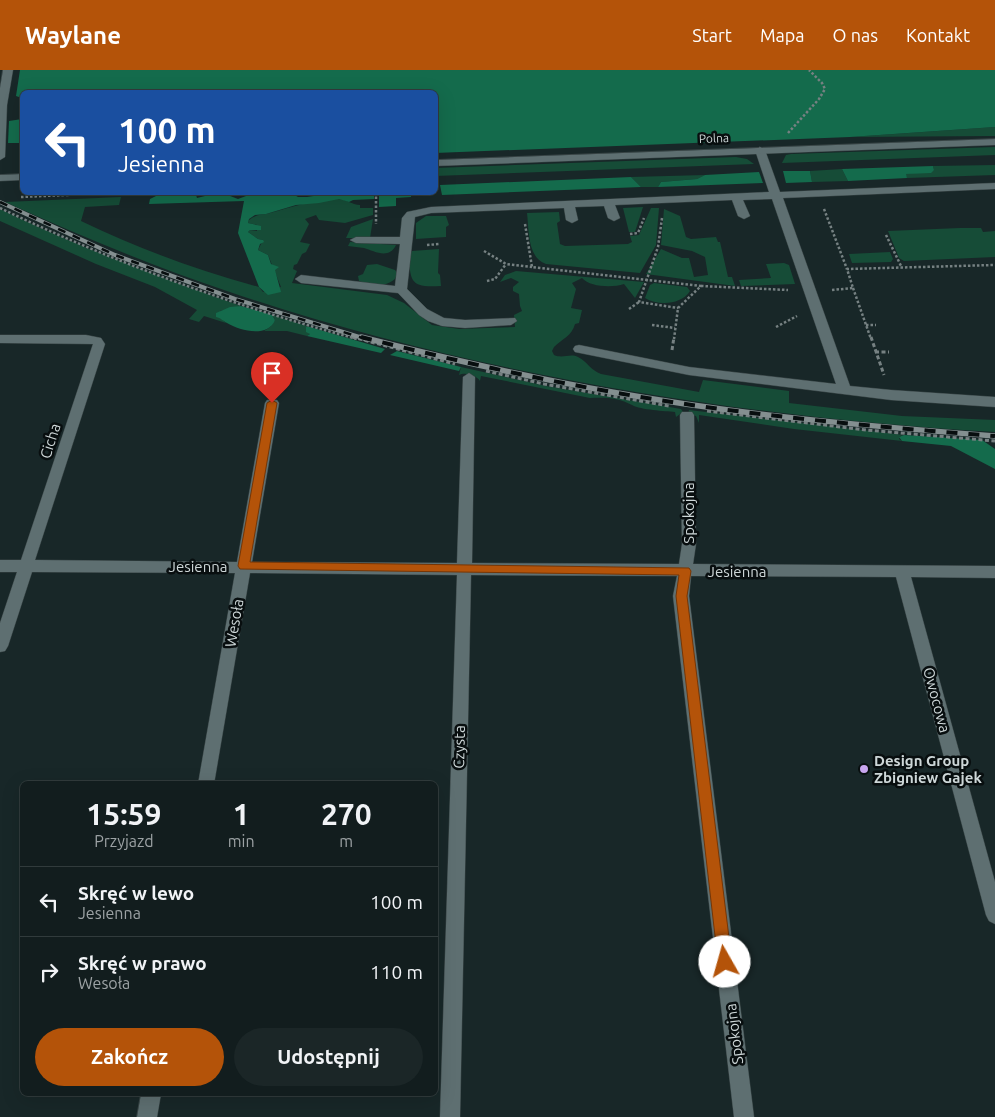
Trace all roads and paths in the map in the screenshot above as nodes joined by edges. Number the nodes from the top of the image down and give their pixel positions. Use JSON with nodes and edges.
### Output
{"nodes":[{"id":1,"x":8,"y":70,"type":"edge"},
{"id":2,"x":809,"y":70,"type":"edge"},
{"id":3,"x":995,"y":142,"type":"edge"},
{"id":4,"x":760,"y":150,"type":"junction"},
{"id":5,"x":780,"y":150,"type":"junction"},
{"id":6,"x":0,"y":157,"type":"edge"},
{"id":7,"x":438,"y":163,"type":"edge"},
{"id":8,"x":20,"y":177,"type":"edge"},
{"id":9,"x":0,"y":178,"type":"edge"},
{"id":10,"x":995,"y":186,"type":"edge"},
{"id":11,"x":34,"y":195,"type":"edge"},
{"id":12,"x":376,"y":195,"type":"edge"},
{"id":13,"x":775,"y":195,"type":"junction"},
{"id":14,"x":13,"y":197,"type":"dead end"},
{"id":15,"x":736,"y":197,"type":"junction"},
{"id":16,"x":664,"y":200,"type":"junction"},
{"id":17,"x":609,"y":202,"type":"junction"},
{"id":18,"x":569,"y":204,"type":"junction"},
{"id":19,"x":522,"y":206,"type":"junction"},
{"id":20,"x":0,"y":208,"type":"edge"},
{"id":21,"x":744,"y":216,"type":"dead end"},
{"id":22,"x":614,"y":218,"type":"dead end"},
{"id":23,"x":572,"y":220,"type":"dead end"},
{"id":24,"x":886,"y":235,"type":"dead end"},
{"id":25,"x":356,"y":240,"type":"dead end"},
{"id":26,"x":375,"y":240,"type":"junction"},
{"id":27,"x":405,"y":241,"type":"junction"},
{"id":28,"x":484,"y":251,"type":"dead end"},
{"id":29,"x":506,"y":264,"type":"junction"},
{"id":30,"x":946,"y":266,"type":"junction"},
{"id":31,"x":994,"y":266,"type":"edge"},
{"id":32,"x":532,"y":267,"type":"junction"},
{"id":33,"x":900,"y":268,"type":"junction"},
{"id":34,"x":949,"y":270,"type":"dead end"},
{"id":35,"x":901,"y":274,"type":"dead end"},
{"id":36,"x":301,"y":279,"type":"dead end"},
{"id":37,"x":647,"y":279,"type":"junction"},
{"id":38,"x":487,"y":281,"type":"dead end"},
{"id":39,"x":701,"y":286,"type":"junction"},
{"id":40,"x":853,"y":288,"type":"junction"},
{"id":41,"x":401,"y":290,"type":"junction"},
{"id":42,"x":810,"y":292,"type":"junction"},
{"id":43,"x":639,"y":302,"type":"junction"},
{"id":44,"x":678,"y":308,"type":"junction"},
{"id":45,"x":629,"y":309,"type":"dead end"},
{"id":46,"x":511,"y":321,"type":"dead end"},
{"id":47,"x":652,"y":325,"type":"dead end"},
{"id":48,"x":866,"y":325,"type":"junction"},
{"id":49,"x":876,"y":325,"type":"dead end"},
{"id":50,"x":675,"y":328,"type":"junction"},
{"id":51,"x":0,"y":339,"type":"edge"},
{"id":52,"x":579,"y":349,"type":"dead end"},
{"id":53,"x":875,"y":352,"type":"junction"},
{"id":54,"x":889,"y":352,"type":"dead end"},
{"id":55,"x":670,"y":367,"type":"junction"},
{"id":56,"x":470,"y":371,"type":"junction"},
{"id":57,"x":845,"y":390,"type":"junction"},
{"id":58,"x":891,"y":395,"type":"junction"},
{"id":59,"x":995,"y":402,"type":"edge"},
{"id":60,"x":272,"y":403,"type":"dead end"},
{"id":61,"x":671,"y":406,"type":"dead end"},
{"id":62,"x":693,"y":413,"type":"joint"},
{"id":63,"x":995,"y":441,"type":"edge"},
{"id":64,"x":0,"y":566,"type":"edge"},
{"id":65,"x":26,"y":566,"type":"junction"},
{"id":66,"x":244,"y":566,"type":"junction"},
{"id":67,"x":464,"y":568,"type":"junction"},
{"id":68,"x":685,"y":571,"type":"junction"},
{"id":69,"x":902,"y":571,"type":"junction"},
{"id":70,"x":995,"y":572,"type":"edge"},
{"id":71,"x":0,"y":646,"type":"edge"},
{"id":72,"x":207,"y":781,"type":"edge"},
{"id":73,"x":995,"y":915,"type":"edge"},
{"id":74,"x":152,"y":1096,"type":"edge"},
{"id":75,"x":147,"y":1117,"type":"edge"},
{"id":76,"x":450,"y":1117,"type":"edge"},
{"id":77,"x":744,"y":1117,"type":"edge"}],
"edges":[{"from":1,"to":6,"type":"street"},
{"from":2,"to":5,"type":"path"},
{"from":3,"to":5,"type":"street","name":"Polna"},
{"from":4,"to":5,"type":"street","name":"Polna"},
{"from":4,"to":7,"type":"street","name":"Polna"},
{"from":4,"to":13,"type":"street"},
{"from":8,"to":9,"type":"street"},
{"from":10,"to":13,"type":"street"},
{"from":11,"to":14,"type":"path"},
{"from":12,"to":26,"type":"path"},
{"from":13,"to":15,"type":"street"},
{"from":13,"to":42,"type":"street"},
{"from":15,"to":16,"type":"street"},
{"from":15,"to":21,"type":"street"},
{"from":16,"to":17,"type":"street"},
{"from":16,"to":37,"type":"path"},
{"from":17,"to":18,"type":"street"},
{"from":17,"to":22,"type":"street"},
{"from":18,"to":19,"type":"street"},
{"from":18,"to":23,"type":"street"},
{"from":19,"to":27,"type":"street"},
{"from":19,"to":32,"type":"path"},
{"from":20,"to":56,"type":"path"},
{"from":24,"to":33,"type":"path"},
{"from":25,"to":26,"type":"street"},
{"from":26,"to":27,"type":"street"},
{"from":27,"to":41,"type":"street"},
{"from":28,"to":29,"type":"path"},
{"from":29,"to":32,"type":"path"},
{"from":29,"to":38,"type":"path"},
{"from":30,"to":31,"type":"path"},
{"from":30,"to":33,"type":"path"},
{"from":30,"to":34,"type":"path"},
{"from":32,"to":37,"type":"path"},
{"from":33,"to":35,"type":"path"},
{"from":33,"to":40,"type":"path"},
{"from":36,"to":41,"type":"street"},
{"from":37,"to":39,"type":"path"},
{"from":37,"to":43,"type":"path"},
{"from":39,"to":42,"type":"path"},
{"from":39,"to":44,"type":"path"},
{"from":40,"to":42,"type":"path"},
{"from":40,"to":48,"type":"path"},
{"from":41,"to":46,"type":"street"},
{"from":42,"to":57,"type":"street"},
{"from":43,"to":44,"type":"path"},
{"from":43,"to":45,"type":"path"},
{"from":44,"to":50,"type":"path"},
{"from":47,"to":50,"type":"path"},
{"from":48,"to":49,"type":"path"},
{"from":48,"to":53,"type":"path"},
{"from":50,"to":55,"type":"path"},
{"from":51,"to":65,"type":"street","name":"Cicha"},
{"from":52,"to":55,"type":"street"},
{"from":53,"to":54,"type":"path"},
{"from":53,"to":58,"type":"path"},
{"from":55,"to":57,"type":"street"},
{"from":56,"to":61,"type":"path"},
{"from":56,"to":67,"type":"street","name":"Czysta"},
{"from":57,"to":58,"type":"street"},
{"from":58,"to":59,"type":"street"},
{"from":60,"to":66,"type":"street","name":"Wesoła"},
{"from":62,"to":63,"type":"path"},
{"from":62,"to":68,"type":"street","name":"Spokojna"},
{"from":64,"to":65,"type":"street","name":"Jesienna"},
{"from":65,"to":66,"type":"street","name":"Jesienna"},
{"from":65,"to":71,"type":"street","name":"Cicha"},
{"from":66,"to":67,"type":"street","name":"Jesienna"},
{"from":66,"to":72,"type":"street","name":"Wesoła"},
{"from":67,"to":68,"type":"street","name":"Jesienna"},
{"from":67,"to":76,"type":"street","name":"Czysta"},
{"from":68,"to":69,"type":"street","name":"Jesienna"},
{"from":68,"to":77,"type":"street","name":"Spokojna"},
{"from":69,"to":70,"type":"street","name":"Jesienna"},
{"from":69,"to":73,"type":"street","name":"Owocowa"},
{"from":74,"to":75,"type":"street"}]}
